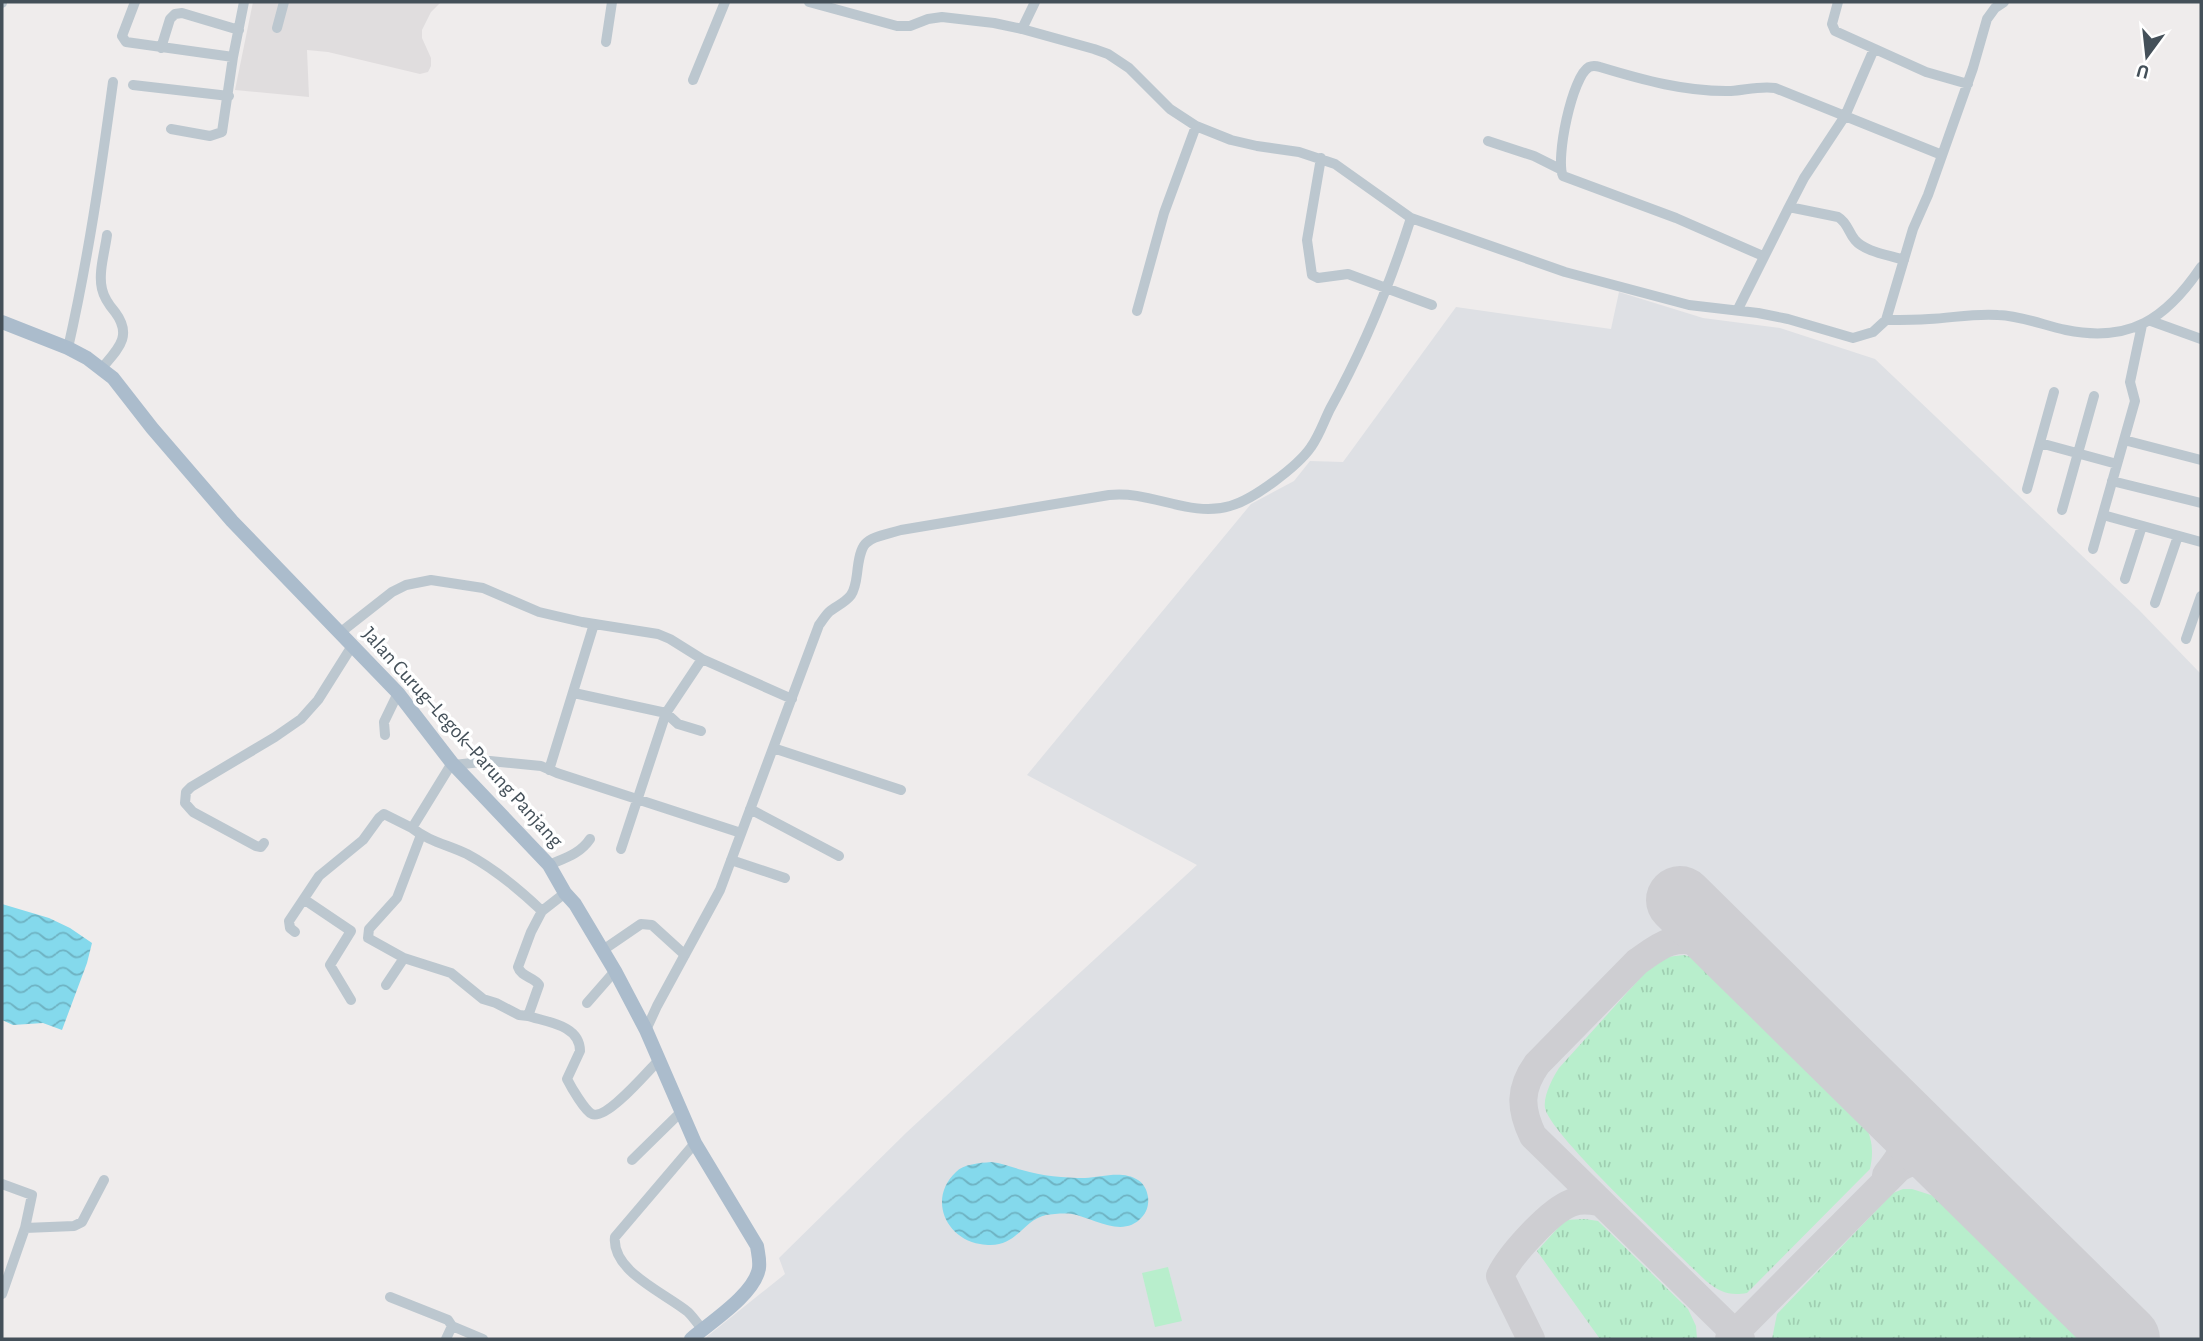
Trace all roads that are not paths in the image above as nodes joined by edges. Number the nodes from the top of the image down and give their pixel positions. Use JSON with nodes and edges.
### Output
{"nodes":[{"id":1,"x":135,"y":2,"type":"edge"},
{"id":2,"x":244,"y":2,"type":"edge"},
{"id":3,"x":284,"y":2,"type":"edge"},
{"id":4,"x":612,"y":2,"type":"edge"},
{"id":5,"x":725,"y":2,"type":"edge"},
{"id":6,"x":809,"y":2,"type":"edge"},
{"id":7,"x":1035,"y":2,"type":"edge"},
{"id":8,"x":1838,"y":2,"type":"edge"},
{"id":9,"x":2004,"y":2,"type":"edge"},
{"id":10,"x":277,"y":28,"type":"dead end"},
{"id":11,"x":1022,"y":29,"type":"junction"},
{"id":12,"x":239,"y":30,"type":"junction"},
{"id":13,"x":606,"y":42,"type":"dead end"},
{"id":14,"x":161,"y":48,"type":"junction"},
{"id":15,"x":1874,"y":48,"type":"junction"},
{"id":16,"x":233,"y":57,"type":"junction"},
{"id":17,"x":692,"y":79,"type":"dead end"},
{"id":18,"x":113,"y":82,"type":"dead end"},
{"id":19,"x":1968,"y":84,"type":"junction"},
{"id":20,"x":133,"y":85,"type":"dead end"},
{"id":21,"x":229,"y":96,"type":"junction"},
{"id":22,"x":1845,"y":116,"type":"junction"},
{"id":23,"x":1196,"y":126,"type":"junction"},
{"id":24,"x":171,"y":129,"type":"dead end"},
{"id":25,"x":1488,"y":141,"type":"dead end"},
{"id":26,"x":1942,"y":155,"type":"junction"},
{"id":27,"x":1321,"y":158,"type":"junction"},
{"id":28,"x":1560,"y":169,"type":"junction"},
{"id":29,"x":1789,"y":206,"type":"junction"},
{"id":30,"x":1411,"y":218,"type":"junction"},
{"id":31,"x":107,"y":235,"type":"dead end"},
{"id":32,"x":1763,"y":256,"type":"junction"},
{"id":33,"x":1904,"y":260,"type":"junction"},
{"id":34,"x":2201,"y":267,"type":"edge"},
{"id":35,"x":1387,"y":289,"type":"junction"},
{"id":36,"x":1432,"y":305,"type":"dead end"},
{"id":37,"x":1738,"y":309,"type":"junction"},
{"id":38,"x":1137,"y":311,"type":"dead end"},
{"id":39,"x":1886,"y":320,"type":"junction"},
{"id":40,"x":2,"y":322,"type":"edge"},
{"id":41,"x":2147,"y":323,"type":"junction"},
{"id":42,"x":2201,"y":339,"type":"edge"},
{"id":43,"x":68,"y":348,"type":"junction"},
{"id":44,"x":102,"y":368,"type":"junction"},
{"id":45,"x":2054,"y":392,"type":"dead end"},
{"id":46,"x":2094,"y":396,"type":"dead end"},
{"id":47,"x":2124,"y":440,"type":"junction"},
{"id":48,"x":2040,"y":443,"type":"junction"},
{"id":49,"x":2078,"y":453,"type":"junction"},
{"id":50,"x":2201,"y":460,"type":"edge"},
{"id":51,"x":2117,"y":464,"type":"junction"},
{"id":52,"x":2112,"y":481,"type":"junction"},
{"id":53,"x":2027,"y":489,"type":"dead end"},
{"id":54,"x":2201,"y":503,"type":"edge"},
{"id":55,"x":2062,"y":510,"type":"dead end"},
{"id":56,"x":2103,"y":515,"type":"junction"},
{"id":57,"x":2142,"y":526,"type":"junction"},
{"id":58,"x":2178,"y":536,"type":"junction"},
{"id":59,"x":2201,"y":542,"type":"edge"},
{"id":60,"x":2093,"y":549,"type":"dead end"},
{"id":61,"x":2125,"y":579,"type":"dead end"},
{"id":62,"x":2201,"y":596,"type":"edge"},
{"id":63,"x":2155,"y":603,"type":"dead end"},
{"id":64,"x":594,"y":624,"type":"junction"},
{"id":65,"x":341,"y":632,"type":"junction"},
{"id":66,"x":2186,"y":639,"type":"dead end"},
{"id":67,"x":352,"y":646,"type":"junction"},
{"id":68,"x":702,"y":659,"type":"junction"},
{"id":69,"x":574,"y":692,"type":"junction"},
{"id":70,"x":398,"y":693,"type":"junction"},
{"id":71,"x":792,"y":699,"type":"junction"},
{"id":72,"x":666,"y":713,"type":"junction"},
{"id":73,"x":701,"y":731,"type":"dead end"},
{"id":74,"x":385,"y":735,"type":"dead end"},
{"id":75,"x":774,"y":748,"type":"junction"},
{"id":76,"x":453,"y":764,"type":"junction"},
{"id":77,"x":549,"y":770,"type":"junction"},
{"id":78,"x":901,"y":790,"type":"dead end"},
{"id":79,"x":637,"y":799,"type":"junction"},
{"id":80,"x":750,"y":809,"type":"junction"},
{"id":81,"x":416,"y":831,"type":"junction"},
{"id":82,"x":741,"y":833,"type":"junction"},
{"id":83,"x":590,"y":839,"type":"dead end"},
{"id":84,"x":264,"y":844,"type":"dead end"},
{"id":85,"x":621,"y":849,"type":"dead end"},
{"id":86,"x":839,"y":856,"type":"dead end"},
{"id":87,"x":732,"y":860,"type":"junction"},
{"id":88,"x":549,"y":864,"type":"junction"},
{"id":89,"x":785,"y":878,"type":"dead end"},
{"id":90,"x":565,"y":893,"type":"junction"},
{"id":91,"x":305,"y":900,"type":"junction"},
{"id":92,"x":542,"y":911,"type":"junction"},
{"id":93,"x":295,"y":932,"type":"dead end"},
{"id":94,"x":603,"y":950,"type":"junction"},
{"id":95,"x":685,"y":955,"type":"junction"},
{"id":96,"x":404,"y":958,"type":"junction"},
{"id":97,"x":615,"y":971,"type":"junction"},
{"id":98,"x":386,"y":985,"type":"dead end"},
{"id":99,"x":351,"y":1000,"type":"dead end"},
{"id":100,"x":587,"y":1003,"type":"dead end"},
{"id":101,"x":528,"y":1016,"type":"junction"},
{"id":102,"x":646,"y":1030,"type":"junction"},
{"id":103,"x":658,"y":1061,"type":"junction"},
{"id":104,"x":681,"y":1111,"type":"junction"},
{"id":105,"x":695,"y":1143,"type":"junction"},
{"id":106,"x":632,"y":1160,"type":"dead end"},
{"id":107,"x":104,"y":1180,"type":"dead end"},
{"id":108,"x":2,"y":1184,"type":"edge"},
{"id":109,"x":25,"y":1228,"type":"junction"},
{"id":110,"x":3,"y":1288,"type":"edge"},
{"id":111,"x":390,"y":1297,"type":"dead end"},
{"id":112,"x":452,"y":1326,"type":"junction"},
{"id":113,"x":697,"y":1334,"type":"edge"},
{"id":114,"x":446,"y":1339,"type":"edge"},
{"id":115,"x":483,"y":1339,"type":"edge"}],
"edges":[{"from":1,"to":14,"type":"street"},
{"from":2,"to":12,"type":"street"},
{"from":3,"to":10,"type":"street"},
{"from":4,"to":13,"type":"street"},
{"from":5,"to":17,"type":"street"},
{"from":6,"to":11,"type":"street"},
{"from":7,"to":11,"type":"street"},
{"from":8,"to":15,"type":"street"},
{"from":9,"to":19,"type":"street"},
{"from":11,"to":23,"type":"street"},
{"from":12,"to":14,"type":"street"},
{"from":12,"to":16,"type":"street"},
{"from":14,"to":16,"type":"street"},
{"from":15,"to":19,"type":"street"},
{"from":15,"to":22,"type":"street"},
{"from":16,"to":21,"type":"street"},
{"from":18,"to":43,"type":"street"},
{"from":19,"to":26,"type":"street"},
{"from":20,"to":21,"type":"street"},
{"from":21,"to":24,"type":"street"},
{"from":22,"to":26,"type":"street"},
{"from":22,"to":28,"type":"street"},
{"from":22,"to":29,"type":"street"},
{"from":23,"to":27,"type":"street"},
{"from":23,"to":38,"type":"street"},
{"from":25,"to":28,"type":"street"},
{"from":26,"to":33,"type":"street"},
{"from":27,"to":30,"type":"street"},
{"from":27,"to":35,"type":"street"},
{"from":28,"to":32,"type":"street"},
{"from":29,"to":32,"type":"street"},
{"from":29,"to":33,"type":"street"},
{"from":30,"to":35,"type":"street"},
{"from":30,"to":37,"type":"street"},
{"from":31,"to":44,"type":"street"},
{"from":32,"to":37,"type":"street"},
{"from":33,"to":39,"type":"street"},
{"from":34,"to":41,"type":"street"},
{"from":35,"to":36,"type":"street"},
{"from":35,"to":71,"type":"street"},
{"from":37,"to":39,"type":"street"},
{"from":39,"to":41,"type":"street"},
{"from":40,"to":43,"type":"main road","name":"Jalan Curug–Legok–Parung Panjang"},
{"from":41,"to":42,"type":"street"},
{"from":41,"to":47,"type":"street"},
{"from":43,"to":44,"type":"main road","name":"Jalan Curug–Legok–Parung Panjang"},
{"from":44,"to":65,"type":"main road","name":"Jalan Curug–Legok–Parung Panjang"},
{"from":45,"to":48,"type":"street"},
{"from":46,"to":49,"type":"street"},
{"from":47,"to":50,"type":"street"},
{"from":47,"to":51,"type":"street"},
{"from":48,"to":49,"type":"street"},
{"from":48,"to":53,"type":"street"},
{"from":49,"to":51,"type":"street"},
{"from":49,"to":55,"type":"street"},
{"from":51,"to":52,"type":"street"},
{"from":52,"to":54,"type":"street"},
{"from":52,"to":56,"type":"street"},
{"from":56,"to":57,"type":"street"},
{"from":56,"to":60,"type":"street"},
{"from":57,"to":58,"type":"street"},
{"from":57,"to":61,"type":"street"},
{"from":58,"to":59,"type":"street"},
{"from":58,"to":63,"type":"street"},
{"from":62,"to":66,"type":"street"},
{"from":64,"to":65,"type":"street"},
{"from":64,"to":68,"type":"street"},
{"from":64,"to":69,"type":"street"},
{"from":65,"to":67,"type":"main road","name":"Jalan Curug–Legok–Parung Panjang"},
{"from":67,"to":70,"type":"main road","name":"Jalan Curug–Legok–Parung Panjang"},
{"from":67,"to":84,"type":"street"},
{"from":68,"to":71,"type":"street"},
{"from":68,"to":72,"type":"street"},
{"from":69,"to":72,"type":"street"},
{"from":69,"to":77,"type":"street"},
{"from":70,"to":74,"type":"street"},
{"from":70,"to":76,"type":"main road","name":"Jalan Curug–Legok–Parung Panjang"},
{"from":71,"to":75,"type":"street"},
{"from":72,"to":73,"type":"street"},
{"from":72,"to":79,"type":"street"},
{"from":75,"to":78,"type":"street"},
{"from":75,"to":80,"type":"street"},
{"from":76,"to":77,"type":"street"},
{"from":76,"to":81,"type":"street"},
{"from":76,"to":88,"type":"main road","name":"Jalan Curug–Legok–Parung Panjang"},
{"from":77,"to":79,"type":"street"},
{"from":79,"to":82,"type":"street"},
{"from":79,"to":85,"type":"street"},
{"from":80,"to":82,"type":"street"},
{"from":80,"to":86,"type":"street"},
{"from":81,"to":91,"type":"street"},
{"from":81,"to":92,"type":"street"},
{"from":81,"to":96,"type":"street"},
{"from":82,"to":87,"type":"street"},
{"from":83,"to":88,"type":"street"},
{"from":87,"to":89,"type":"street"},
{"from":87,"to":95,"type":"street"},
{"from":88,"to":90,"type":"main road","name":"Jalan Curug–Legok–Parung Panjang"},
{"from":90,"to":92,"type":"street"},
{"from":90,"to":94,"type":"main road","name":"Jalan Curug–Legok–Parung Panjang"},
{"from":91,"to":93,"type":"street"},
{"from":91,"to":99,"type":"street"},
{"from":92,"to":101,"type":"street"},
{"from":94,"to":95,"type":"street"},
{"from":94,"to":97,"type":"main road","name":"Jalan Curug–Legok–Parung Panjang"},
{"from":95,"to":102,"type":"street"},
{"from":96,"to":98,"type":"street"},
{"from":96,"to":101,"type":"street"},
{"from":97,"to":100,"type":"street"},
{"from":97,"to":102,"type":"main road","name":"Jalan Curug–Legok–Parung Panjang"},
{"from":101,"to":103,"type":"street"},
{"from":102,"to":103,"type":"main road","name":"Jalan Curug–Legok–Parung Panjang"},
{"from":103,"to":104,"type":"main road","name":"Jalan Curug–Legok–Parung Panjang"},
{"from":104,"to":105,"type":"main road","name":"Jalan Curug–Legok–Parung Panjang"},
{"from":104,"to":106,"type":"street"},
{"from":105,"to":113,"type":"main road","name":"Jalan Curug–Legok–Parung Panjang"},
{"from":105,"to":113,"type":"street"},
{"from":107,"to":109,"type":"street"},
{"from":108,"to":109,"type":"street"},
{"from":109,"to":110,"type":"street"},
{"from":111,"to":112,"type":"street"},
{"from":112,"to":114,"type":"street"},
{"from":112,"to":115,"type":"street"}]}
